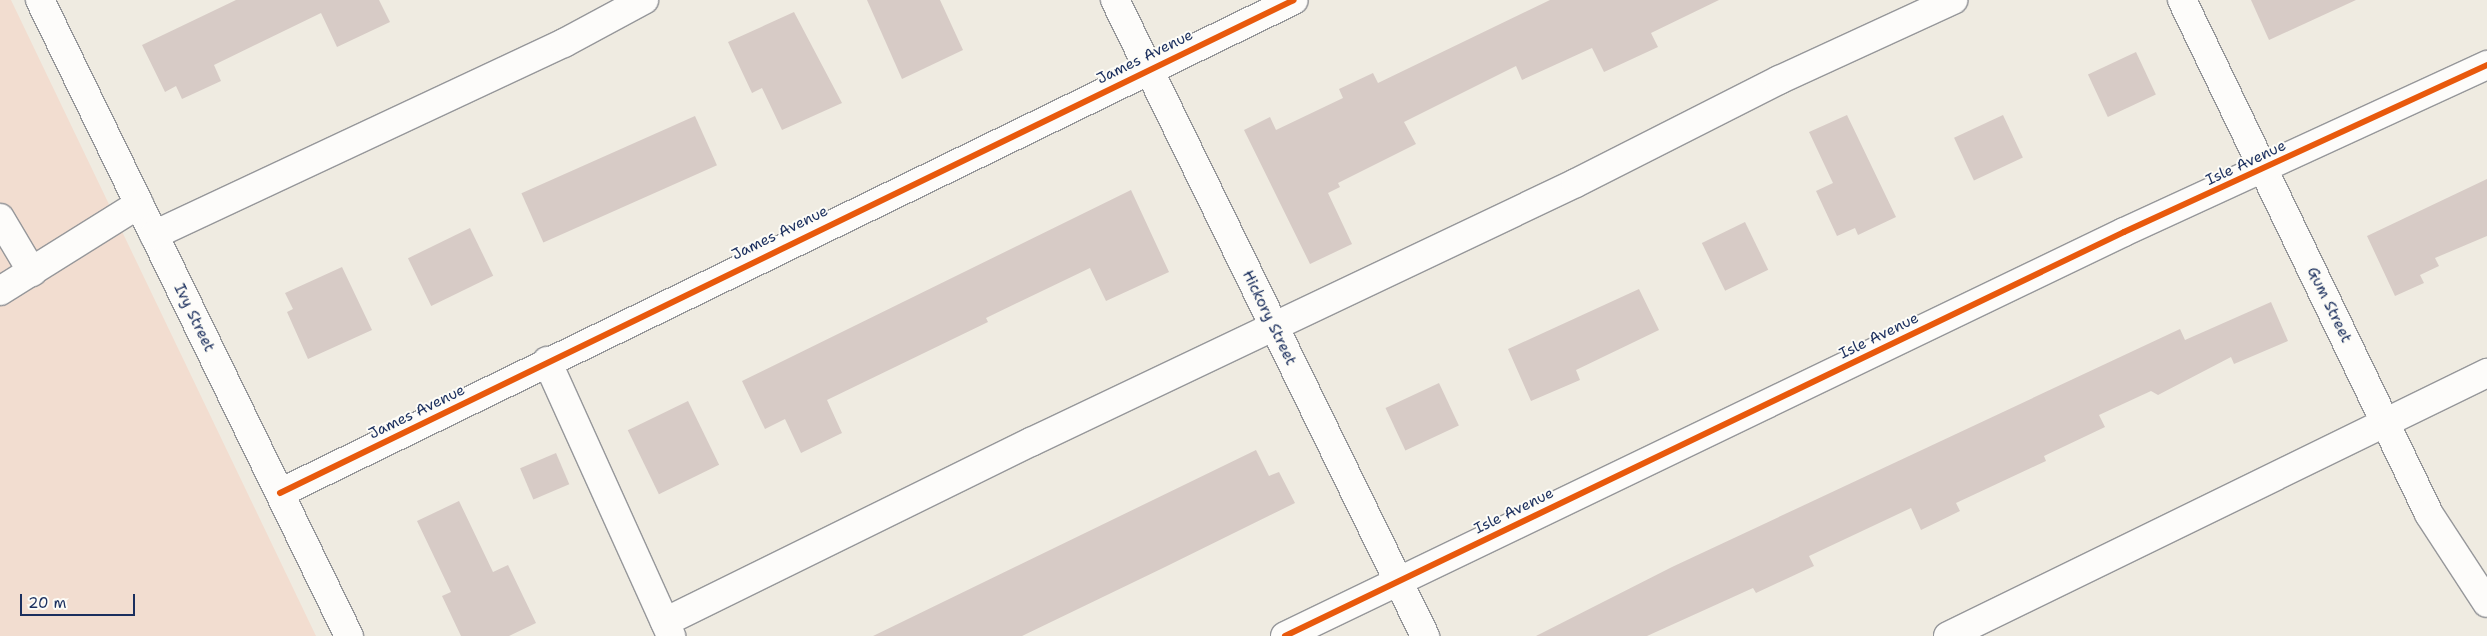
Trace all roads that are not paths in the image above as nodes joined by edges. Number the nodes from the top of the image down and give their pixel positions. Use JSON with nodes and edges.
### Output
{"nodes":[{"id":1,"x":40,"y":0,"type":"edge"},
{"id":2,"x":644,"y":0,"type":"edge"},
{"id":3,"x":1115,"y":0,"type":"edge"},
{"id":4,"x":1294,"y":0,"type":"edge"},
{"id":5,"x":1953,"y":0,"type":"edge"},
{"id":6,"x":2182,"y":0,"type":"edge"},
{"id":7,"x":2487,"y":65,"type":"edge"},
{"id":8,"x":1147,"y":71,"type":"junction"},
{"id":9,"x":2264,"y":169,"type":"junction"},
{"id":10,"x":139,"y":204,"type":"junction"},
{"id":11,"x":0,"y":218,"type":"edge"},
{"id":12,"x":154,"y":235,"type":"junction"},
{"id":13,"x":32,"y":272,"type":"junction"},
{"id":14,"x":0,"y":291,"type":"edge"},
{"id":15,"x":1274,"y":328,"type":"junction"},
{"id":16,"x":547,"y":361,"type":"junction"},
{"id":17,"x":2487,"y":372,"type":"edge"},
{"id":18,"x":2385,"y":422,"type":"junction"},
{"id":19,"x":280,"y":493,"type":"junction"},
{"id":20,"x":1398,"y":580,"type":"junction"},
{"id":21,"x":2487,"y":603,"type":"edge"},
{"id":22,"x":668,"y":629,"type":"edge"},
{"id":23,"x":350,"y":636,"type":"edge"},
{"id":24,"x":1285,"y":636,"type":"edge"},
{"id":25,"x":1425,"y":636,"type":"edge"},
{"id":26,"x":1948,"y":636,"type":"edge"}],
"edges":[{"from":1,"to":10,"type":"street","name":"Ivy Street"},
{"from":2,"to":12,"type":"street"},
{"from":3,"to":8,"type":"street","name":"Hickory Street"},
{"from":4,"to":8,"type":"street","name":"James Avenue"},
{"from":5,"to":15,"type":"street"},
{"from":6,"to":9,"type":"street","name":"Gum Street"},
{"from":7,"to":9,"type":"street","name":"Isle Avenue"},
{"from":8,"to":15,"type":"street","name":"Hickory Street"},
{"from":8,"to":16,"type":"street","name":"James Avenue"},
{"from":9,"to":18,"type":"street","name":"Gum Street"},
{"from":9,"to":20,"type":"street","name":"Isle Avenue"},
{"from":10,"to":12,"type":"street","name":"Ivy Street"},
{"from":10,"to":13,"type":"street"},
{"from":11,"to":13,"type":"street"},
{"from":12,"to":19,"type":"street","name":"Ivy Street"},
{"from":13,"to":14,"type":"street"},
{"from":15,"to":20,"type":"street","name":"Hickory Street"},
{"from":15,"to":22,"type":"street"},
{"from":16,"to":19,"type":"street","name":"James Avenue"},
{"from":16,"to":22,"type":"street"},
{"from":17,"to":18,"type":"street"},
{"from":18,"to":21,"type":"street","name":"Gum Street"},
{"from":18,"to":26,"type":"street"},
{"from":19,"to":23,"type":"street","name":"Ivy Street"},
{"from":20,"to":24,"type":"street","name":"Isle Avenue"},
{"from":20,"to":25,"type":"street","name":"Hickory Street"}]}
